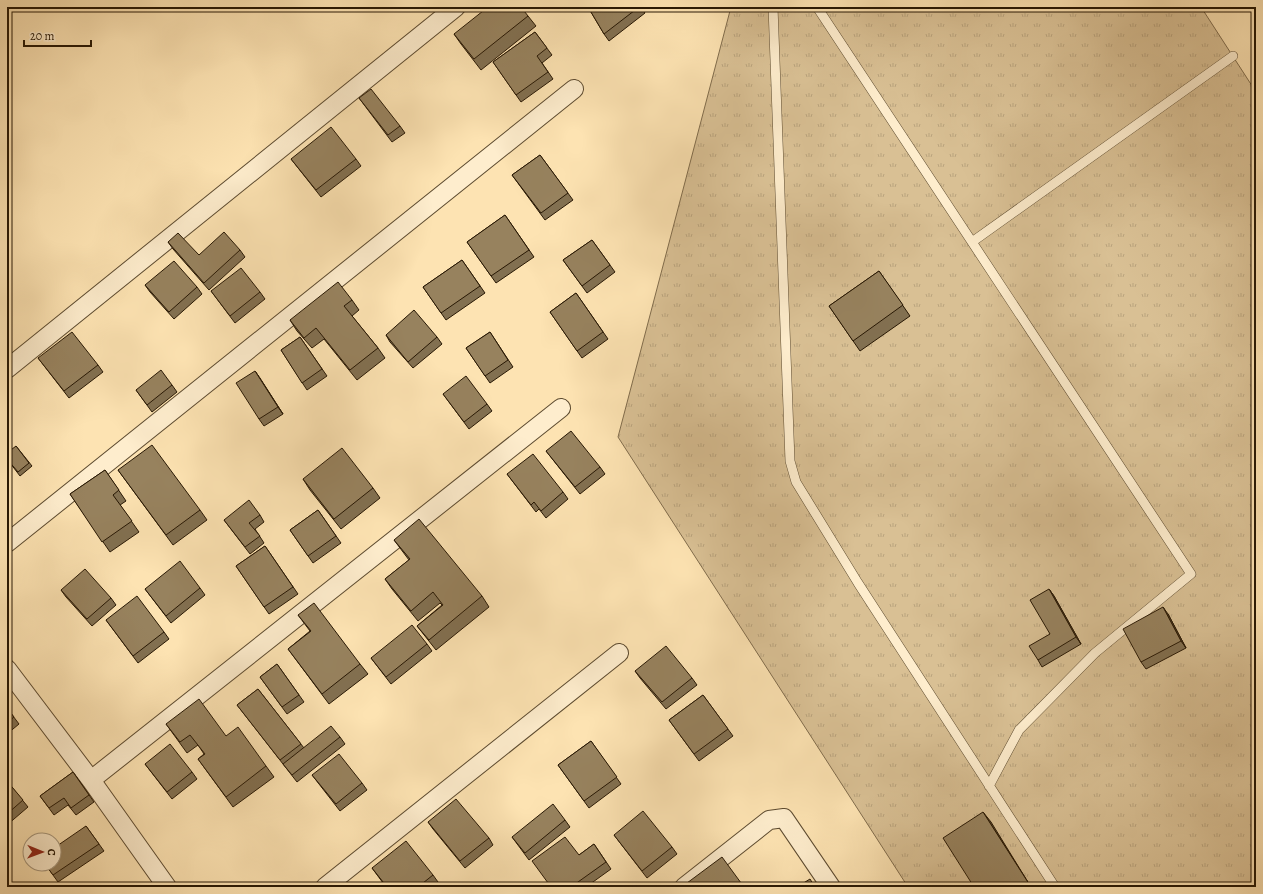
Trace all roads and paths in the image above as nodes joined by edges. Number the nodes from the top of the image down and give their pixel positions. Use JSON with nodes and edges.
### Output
{"nodes":[{"id":1,"x":456,"y":7,"type":"edge"},
{"id":2,"x":773,"y":7,"type":"edge"},
{"id":3,"x":817,"y":7,"type":"edge"},
{"id":4,"x":1233,"y":56,"type":"dead end"},
{"id":5,"x":574,"y":89,"type":"dead end"},
{"id":6,"x":972,"y":242,"type":"junction"},
{"id":7,"x":7,"y":369,"type":"edge"},
{"id":8,"x":561,"y":408,"type":"dead end"},
{"id":9,"x":7,"y":543,"type":"edge"},
{"id":10,"x":619,"y":653,"type":"dead end"},
{"id":11,"x":7,"y":669,"type":"edge"},
{"id":12,"x":91,"y":780,"type":"junction"},
{"id":13,"x":989,"y":786,"type":"junction"},
{"id":14,"x":167,"y":887,"type":"edge"},
{"id":15,"x":326,"y":887,"type":"edge"},
{"id":16,"x":684,"y":887,"type":"edge"},
{"id":17,"x":831,"y":887,"type":"edge"},
{"id":18,"x":1055,"y":887,"type":"edge"}],
"edges":[{"from":1,"to":7,"type":"street"},
{"from":2,"to":13,"type":"lane"},
{"from":3,"to":6,"type":"lane"},
{"from":4,"to":6,"type":"lane"},
{"from":5,"to":9,"type":"street"},
{"from":6,"to":13,"type":"lane"},
{"from":8,"to":12,"type":"street"},
{"from":10,"to":15,"type":"street"},
{"from":11,"to":12,"type":"street"},
{"from":12,"to":14,"type":"street"},
{"from":13,"to":18,"type":"lane"},
{"from":16,"to":17,"type":"street"}]}
